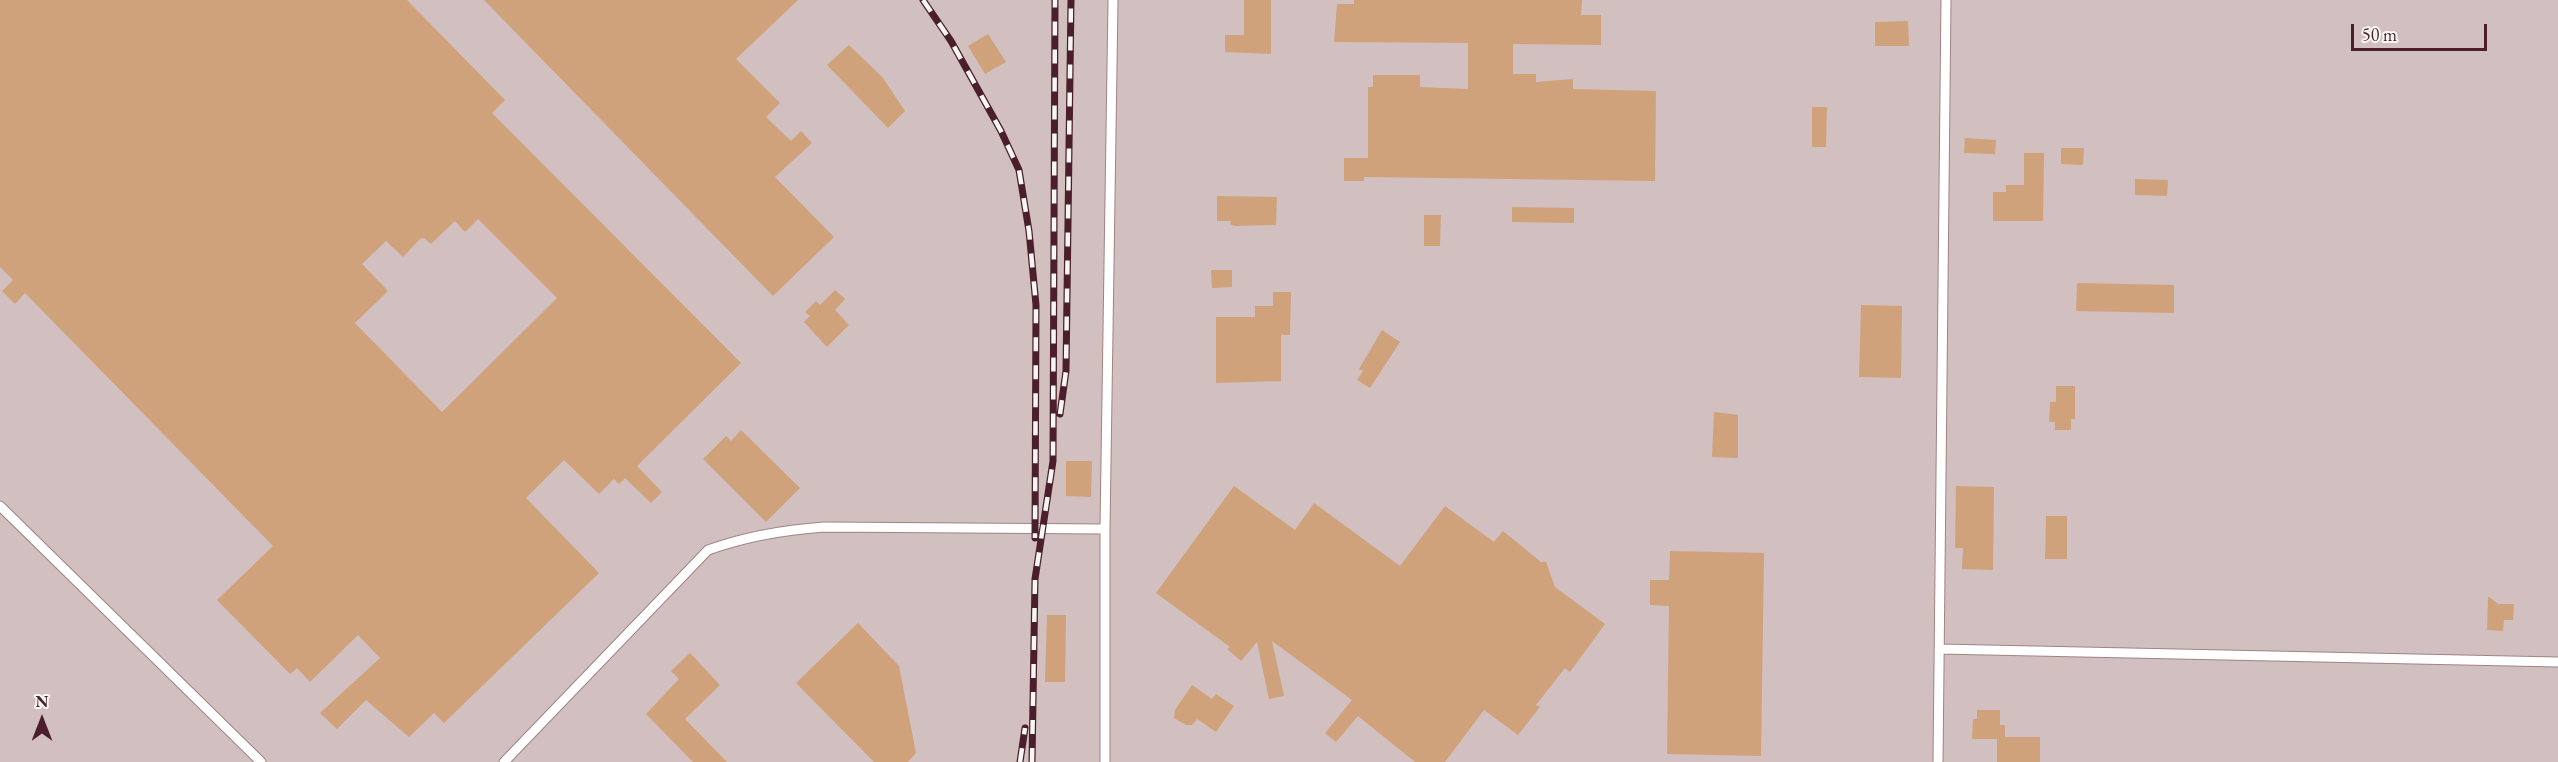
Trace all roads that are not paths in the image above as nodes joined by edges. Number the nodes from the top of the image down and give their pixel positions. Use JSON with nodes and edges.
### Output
{"nodes":[{"id":1,"x":1113,"y":0,"type":"edge"},
{"id":2,"x":1946,"y":0,"type":"edge"},
{"id":3,"x":0,"y":506,"type":"edge"},
{"id":4,"x":1105,"y":529,"type":"junction"},
{"id":5,"x":1939,"y":649,"type":"junction"},
{"id":6,"x":2558,"y":662,"type":"edge"},
{"id":7,"x":261,"y":762,"type":"edge"},
{"id":8,"x":504,"y":762,"type":"edge"},
{"id":9,"x":1105,"y":762,"type":"edge"},
{"id":10,"x":1938,"y":762,"type":"edge"}],
"edges":[{"from":1,"to":4,"type":"lane"},
{"from":2,"to":5,"type":"lane"},
{"from":3,"to":7,"type":"lane"},
{"from":4,"to":8,"type":"lane"},
{"from":4,"to":9,"type":"lane"},
{"from":5,"to":6,"type":"lane"},
{"from":5,"to":10,"type":"lane"}]}
